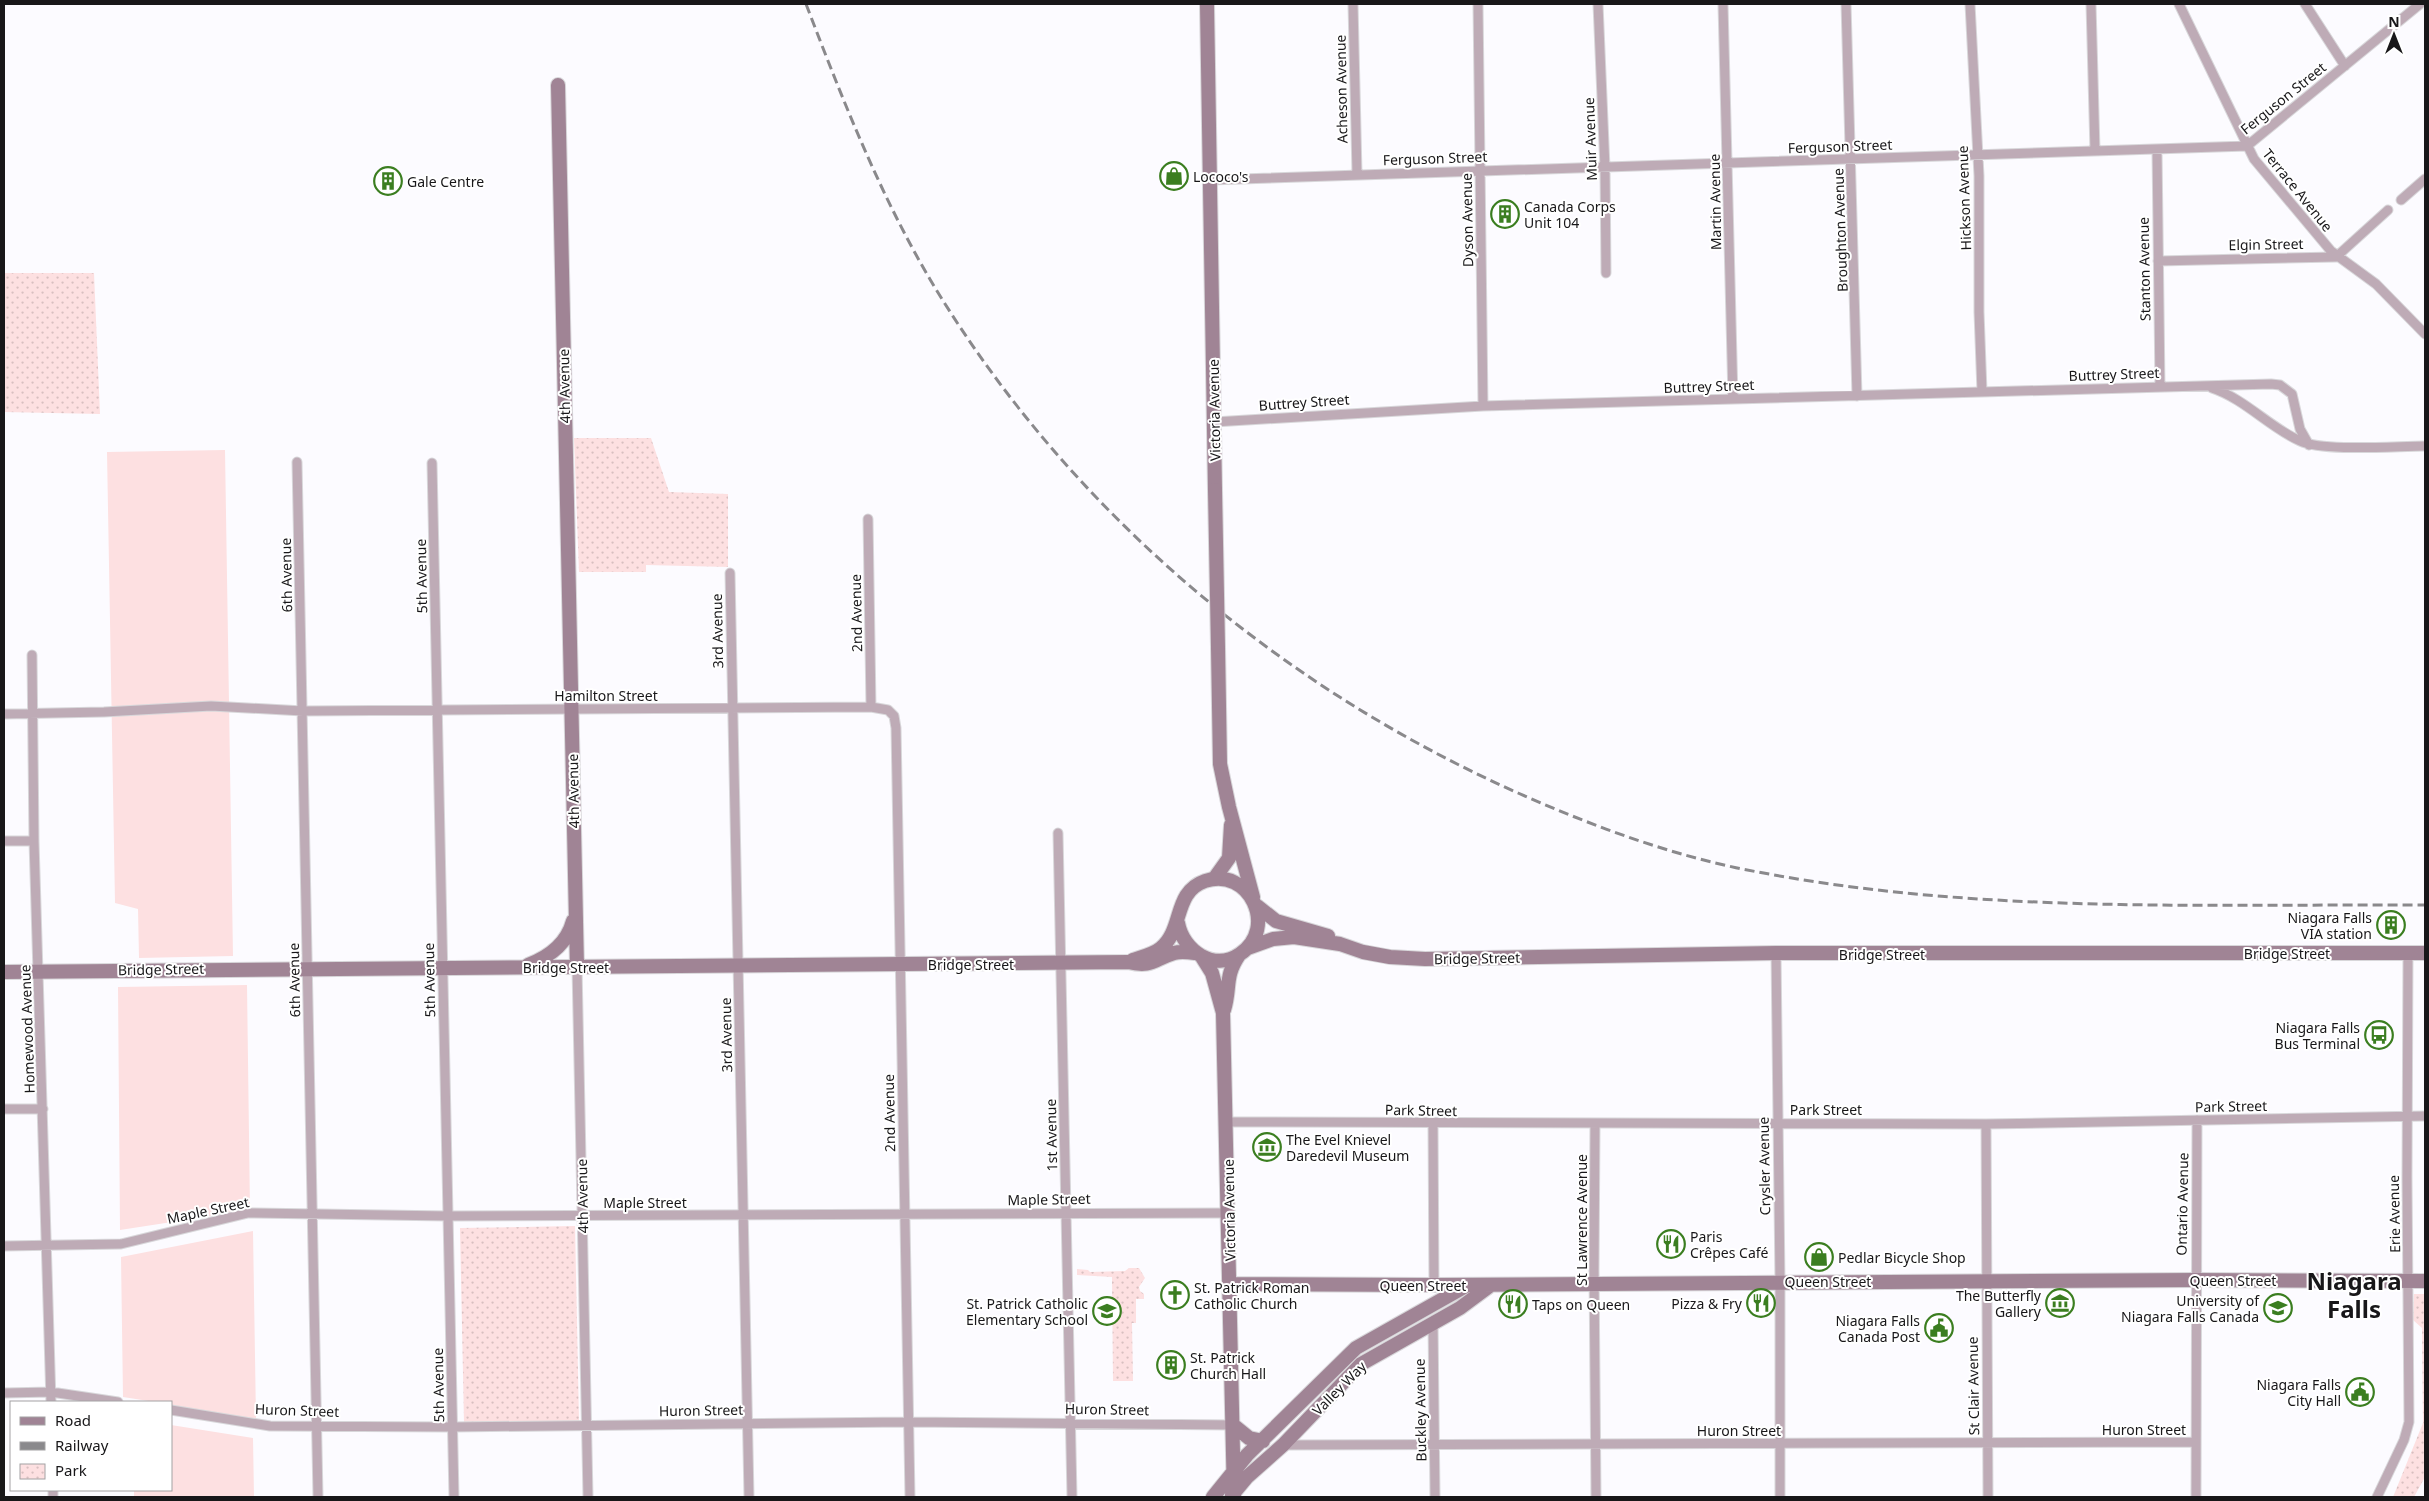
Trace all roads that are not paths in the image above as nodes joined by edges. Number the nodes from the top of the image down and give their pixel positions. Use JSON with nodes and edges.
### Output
{"nodes":[{"id":1,"x":1207,"y":4,"type":"edge"},
{"id":2,"x":1353,"y":4,"type":"edge"},
{"id":3,"x":1478,"y":4,"type":"edge"},
{"id":4,"x":1598,"y":4,"type":"edge"},
{"id":5,"x":1723,"y":4,"type":"edge"},
{"id":6,"x":1846,"y":4,"type":"edge"},
{"id":7,"x":1970,"y":4,"type":"edge"},
{"id":8,"x":2091,"y":4,"type":"edge"},
{"id":9,"x":2178,"y":4,"type":"edge"},
{"id":10,"x":2305,"y":4,"type":"edge"},
{"id":11,"x":2420,"y":4,"type":"edge"},
{"id":12,"x":2345,"y":66,"type":"junction"},
{"id":13,"x":558,"y":85,"type":"dead end"},
{"id":14,"x":2247,"y":146,"type":"junction"},
{"id":15,"x":2157,"y":150,"type":"junction"},
{"id":16,"x":2095,"y":151,"type":"junction"},
{"id":17,"x":1977,"y":156,"type":"junction"},
{"id":18,"x":1851,"y":159,"type":"junction"},
{"id":19,"x":1728,"y":164,"type":"junction"},
{"id":20,"x":1605,"y":168,"type":"junction"},
{"id":21,"x":1481,"y":170,"type":"junction"},
{"id":22,"x":1356,"y":174,"type":"junction"},
{"id":23,"x":2425,"y":179,"type":"edge"},
{"id":24,"x":1209,"y":180,"type":"junction"},
{"id":25,"x":2401,"y":200,"type":"dead end"},
{"id":26,"x":2388,"y":210,"type":"dead end"},
{"id":27,"x":2336,"y":256,"type":"junction"},
{"id":28,"x":2158,"y":261,"type":"junction"},
{"id":29,"x":1606,"y":273,"type":"dead end"},
{"id":30,"x":2425,"y":334,"type":"edge"},
{"id":31,"x":2205,"y":386,"type":"junction"},
{"id":32,"x":2160,"y":387,"type":"junction"},
{"id":33,"x":1982,"y":392,"type":"junction"},
{"id":34,"x":1857,"y":396,"type":"junction"},
{"id":35,"x":1733,"y":399,"type":"junction"},
{"id":36,"x":1483,"y":406,"type":"junction"},
{"id":37,"x":1214,"y":422,"type":"junction"},
{"id":38,"x":2309,"y":445,"type":"junction"},
{"id":39,"x":2425,"y":446,"type":"edge"},
{"id":40,"x":297,"y":462,"type":"dead end"},
{"id":41,"x":432,"y":463,"type":"dead end"},
{"id":42,"x":868,"y":519,"type":"dead end"},
{"id":43,"x":730,"y":573,"type":"dead end"},
{"id":44,"x":32,"y":654,"type":"dead end"},
{"id":45,"x":871,"y":707,"type":"junction"},
{"id":46,"x":572,"y":709,"type":"junction"},
{"id":47,"x":733,"y":709,"type":"junction"},
{"id":48,"x":437,"y":710,"type":"junction"},
{"id":49,"x":303,"y":711,"type":"junction"},
{"id":50,"x":4,"y":714,"type":"edge"},
{"id":51,"x":34,"y":714,"type":"junction"},
{"id":52,"x":896,"y":728,"type":"joint"},
{"id":53,"x":1231,"y":815,"type":"junction"},
{"id":54,"x":1058,"y":833,"type":"dead end"},
{"id":55,"x":4,"y":841,"type":"edge"},
{"id":56,"x":34,"y":841,"type":"junction"},
{"id":57,"x":1214,"y":879,"type":"junction"},
{"id":58,"x":1255,"y":903,"type":"junction"},
{"id":59,"x":576,"y":911,"type":"junction"},
{"id":60,"x":1178,"y":923,"type":"junction"},
{"id":61,"x":1340,"y":944,"type":"junction"},
{"id":62,"x":1244,"y":951,"type":"junction"},
{"id":63,"x":1776,"y":953,"type":"junction"},
{"id":64,"x":2408,"y":953,"type":"junction"},
{"id":65,"x":2425,"y":953,"type":"edge"},
{"id":66,"x":1198,"y":955,"type":"junction"},
{"id":67,"x":1128,"y":962,"type":"junction"},
{"id":68,"x":1061,"y":963,"type":"junction"},
{"id":69,"x":900,"y":964,"type":"junction"},
{"id":70,"x":739,"y":966,"type":"junction"},
{"id":71,"x":577,"y":967,"type":"junction"},
{"id":72,"x":308,"y":968,"type":"junction"},
{"id":73,"x":443,"y":968,"type":"junction"},
{"id":74,"x":520,"y":968,"type":"junction"},
{"id":75,"x":38,"y":971,"type":"junction"},
{"id":76,"x":4,"y":972,"type":"edge"},
{"id":77,"x":1223,"y":1013,"type":"junction"},
{"id":78,"x":4,"y":1109,"type":"edge"},
{"id":79,"x":43,"y":1109,"type":"junction"},
{"id":80,"x":2407,"y":1116,"type":"junction"},
{"id":81,"x":2425,"y":1116,"type":"edge"},
{"id":82,"x":2197,"y":1120,"type":"junction"},
{"id":83,"x":1227,"y":1122,"type":"junction"},
{"id":84,"x":1433,"y":1123,"type":"junction"},
{"id":85,"x":1778,"y":1123,"type":"junction"},
{"id":86,"x":1595,"y":1124,"type":"junction"},
{"id":87,"x":1986,"y":1124,"type":"junction"},
{"id":88,"x":1067,"y":1213,"type":"junction"},
{"id":89,"x":1229,"y":1213,"type":"junction"},
{"id":90,"x":312,"y":1214,"type":"junction"},
{"id":91,"x":904,"y":1215,"type":"junction"},
{"id":92,"x":448,"y":1216,"type":"junction"},
{"id":93,"x":582,"y":1216,"type":"junction"},
{"id":94,"x":742,"y":1216,"type":"junction"},
{"id":95,"x":4,"y":1246,"type":"edge"},
{"id":96,"x":46,"y":1246,"type":"junction"},
{"id":97,"x":2195,"y":1280,"type":"junction"},
{"id":98,"x":2425,"y":1281,"type":"edge"},
{"id":99,"x":1780,"y":1282,"type":"junction"},
{"id":100,"x":1986,"y":1282,"type":"junction"},
{"id":101,"x":2408,"y":1282,"type":"junction"},
{"id":102,"x":1594,"y":1283,"type":"junction"},
{"id":103,"x":1230,"y":1284,"type":"junction"},
{"id":104,"x":1434,"y":1285,"type":"junction"},
{"id":105,"x":1469,"y":1285,"type":"junction"},
{"id":106,"x":1491,"y":1285,"type":"junction"},
{"id":107,"x":1433,"y":1323,"type":"junction"},
{"id":108,"x":51,"y":1392,"type":"junction"},
{"id":109,"x":4,"y":1393,"type":"edge"},
{"id":110,"x":51,"y":1401,"type":"edge"},
{"id":111,"x":111,"y":1401,"type":"edge"},
{"id":112,"x":172,"y":1410,"type":"edge"},
{"id":113,"x":907,"y":1422,"type":"junction"},
{"id":114,"x":747,"y":1423,"type":"junction"},
{"id":115,"x":1071,"y":1423,"type":"junction"},
{"id":116,"x":316,"y":1425,"type":"junction"},
{"id":117,"x":1233,"y":1425,"type":"junction"},
{"id":118,"x":587,"y":1426,"type":"junction"},
{"id":119,"x":452,"y":1427,"type":"junction"},
{"id":120,"x":1263,"y":1441,"type":"junction"},
{"id":121,"x":1988,"y":1442,"type":"junction"},
{"id":122,"x":2195,"y":1442,"type":"junction"},
{"id":123,"x":1596,"y":1443,"type":"junction"},
{"id":124,"x":1779,"y":1444,"type":"junction"},
{"id":125,"x":1284,"y":1445,"type":"junction"},
{"id":126,"x":1435,"y":1446,"type":"junction"},
{"id":127,"x":1235,"y":1470,"type":"junction"},
{"id":128,"x":1233,"y":1495,"type":"edge"},
{"id":129,"x":318,"y":1497,"type":"edge"},
{"id":130,"x":454,"y":1497,"type":"edge"},
{"id":131,"x":588,"y":1497,"type":"edge"},
{"id":132,"x":749,"y":1497,"type":"edge"},
{"id":133,"x":910,"y":1497,"type":"edge"},
{"id":134,"x":1072,"y":1497,"type":"edge"},
{"id":135,"x":1213,"y":1497,"type":"edge"},
{"id":136,"x":1435,"y":1497,"type":"edge"},
{"id":137,"x":1596,"y":1497,"type":"edge"},
{"id":138,"x":1780,"y":1497,"type":"edge"},
{"id":139,"x":1988,"y":1497,"type":"edge"},
{"id":140,"x":2196,"y":1497,"type":"edge"},
{"id":141,"x":2377,"y":1497,"type":"edge"}],
"edges":[{"from":1,"to":24,"type":"main road","name":"Victoria Avenue"},
{"from":2,"to":22,"type":"street","name":"Acheson Avenue"},
{"from":3,"to":21,"type":"street","name":"Dyson Avenue"},
{"from":4,"to":20,"type":"street","name":"Muir Avenue"},
{"from":5,"to":19,"type":"street","name":"Martin Avenue"},
{"from":6,"to":18,"type":"street","name":"Broughton Avenue"},
{"from":7,"to":17,"type":"street","name":"Hickson Avenue"},
{"from":8,"to":16,"type":"street"},
{"from":9,"to":14,"type":"street","name":"Terrace Avenue"},
{"from":10,"to":12,"type":"street"},
{"from":11,"to":12,"type":"street","name":"Ferguson Street"},
{"from":12,"to":14,"type":"street","name":"Ferguson Street"},
{"from":13,"to":46,"type":"main road","name":"4th Avenue"},
{"from":14,"to":15,"type":"street","name":"Ferguson Street"},
{"from":14,"to":27,"type":"street","name":"Terrace Avenue"},
{"from":15,"to":16,"type":"street","name":"Ferguson Street"},
{"from":15,"to":28,"type":"street","name":"Stanton Avenue"},
{"from":16,"to":17,"type":"street","name":"Ferguson Street"},
{"from":17,"to":18,"type":"street","name":"Ferguson Street"},
{"from":17,"to":33,"type":"street","name":"Hickson Avenue"},
{"from":18,"to":19,"type":"street","name":"Ferguson Street"},
{"from":18,"to":34,"type":"street","name":"Broughton Avenue"},
{"from":19,"to":20,"type":"street","name":"Ferguson Street"},
{"from":19,"to":35,"type":"street","name":"Martin Avenue"},
{"from":20,"to":21,"type":"street","name":"Ferguson Street"},
{"from":20,"to":29,"type":"street","name":"Muir Avenue"},
{"from":21,"to":22,"type":"street","name":"Ferguson Street"},
{"from":21,"to":36,"type":"street","name":"Dyson Avenue"},
{"from":22,"to":24,"type":"street","name":"Ferguson Street"},
{"from":23,"to":25,"type":"street"},
{"from":24,"to":37,"type":"main road","name":"Victoria Avenue"},
{"from":26,"to":27,"type":"street"},
{"from":27,"to":28,"type":"street","name":"Elgin Street"},
{"from":27,"to":30,"type":"street","name":"Terrace Avenue"},
{"from":28,"to":32,"type":"street","name":"Stanton Avenue"},
{"from":31,"to":32,"type":"street","name":"Buttrey Street"},
{"from":31,"to":38,"type":"street","name":"Buttrey Street"},
{"from":31,"to":38,"type":"street","name":"Buttrey Street"},
{"from":32,"to":33,"type":"street","name":"Buttrey Street"},
{"from":33,"to":34,"type":"street","name":"Buttrey Street"},
{"from":34,"to":35,"type":"street","name":"Buttrey Street"},
{"from":35,"to":36,"type":"street","name":"Buttrey Street"},
{"from":36,"to":37,"type":"street","name":"Buttrey Street"},
{"from":37,"to":53,"type":"main road","name":"Victoria Avenue","bridge":true},
{"from":38,"to":39,"type":"street","name":"Buttrey Street"},
{"from":40,"to":49,"type":"street","name":"6th Avenue"},
{"from":41,"to":48,"type":"street","name":"5th Avenue"},
{"from":42,"to":45,"type":"street","name":"2nd Avenue"},
{"from":43,"to":47,"type":"street","name":"3rd Avenue"},
{"from":44,"to":51,"type":"street","name":"Homewood Avenue"},
{"from":45,"to":47,"type":"street","name":"Hamilton Street"},
{"from":45,"to":52,"type":"street","name":"Hamilton Street"},
{"from":46,"to":47,"type":"street","name":"Hamilton Street"},
{"from":46,"to":48,"type":"street","name":"Hamilton Street"},
{"from":46,"to":59,"type":"main road","name":"4th Avenue"},
{"from":47,"to":70,"type":"street","name":"3rd Avenue"},
{"from":48,"to":49,"type":"street","name":"Hamilton Street"},
{"from":48,"to":73,"type":"street","name":"5th Avenue"},
{"from":49,"to":51,"type":"street","name":"Hamilton Street"},
{"from":49,"to":72,"type":"street","name":"6th Avenue"},
{"from":50,"to":51,"type":"street"},
{"from":51,"to":56,"type":"street","name":"Homewood Avenue"},
{"from":52,"to":69,"type":"street","name":"2nd Avenue"},
{"from":53,"to":57,"type":"main road","name":"Victoria Avenue"},
{"from":53,"to":58,"type":"main road","name":"Victoria Avenue"},
{"from":54,"to":68,"type":"street","name":"1st Avenue"},
{"from":55,"to":56,"type":"street"},
{"from":56,"to":75,"type":"street","name":"Homewood Avenue"},
{"from":57,"to":58,"type":"main road"},
{"from":57,"to":60,"type":"main road"},
{"from":58,"to":61,"type":"main road","name":"Bridge Street"},
{"from":58,"to":62,"type":"main road"},
{"from":59,"to":71,"type":"main road","name":"4th Avenue"},
{"from":59,"to":74,"type":"main road"},
{"from":60,"to":66,"type":"main road"},
{"from":60,"to":67,"type":"main road","name":"Bridge Street"},
{"from":61,"to":62,"type":"main road","name":"Bridge Street"},
{"from":61,"to":63,"type":"main road","name":"Bridge Street"},
{"from":62,"to":66,"type":"main road"},
{"from":62,"to":77,"type":"main road","name":"Victoria Avenue"},
{"from":63,"to":64,"type":"main road","name":"Bridge Street"},
{"from":63,"to":85,"type":"street","name":"Crysler Avenue"},
{"from":64,"to":65,"type":"main road","name":"Bridge Street"},
{"from":64,"to":80,"type":"street","name":"Erie Avenue"},
{"from":66,"to":67,"type":"main road","name":"Bridge Street"},
{"from":66,"to":77,"type":"main road","name":"Victoria Avenue"},
{"from":67,"to":68,"type":"main road","name":"Bridge Street"},
{"from":68,"to":69,"type":"main road","name":"Bridge Street"},
{"from":68,"to":88,"type":"street","name":"1st Avenue"},
{"from":69,"to":70,"type":"main road","name":"Bridge Street"},
{"from":69,"to":91,"type":"street","name":"2nd Avenue"},
{"from":70,"to":71,"type":"main road","name":"Bridge Street"},
{"from":70,"to":94,"type":"street","name":"3rd Avenue"},
{"from":71,"to":74,"type":"main road","name":"Bridge Street"},
{"from":71,"to":93,"type":"street","name":"4th Avenue"},
{"from":72,"to":73,"type":"main road","name":"Bridge Street"},
{"from":72,"to":75,"type":"main road","name":"Bridge Street"},
{"from":72,"to":90,"type":"street","name":"6th Avenue"},
{"from":73,"to":74,"type":"main road","name":"Bridge Street"},
{"from":73,"to":92,"type":"street","name":"5th Avenue"},
{"from":75,"to":76,"type":"main road","name":"Bridge Street"},
{"from":75,"to":79,"type":"street","name":"Homewood Avenue"},
{"from":77,"to":83,"type":"main road","name":"Victoria Avenue"},
{"from":78,"to":79,"type":"street"},
{"from":79,"to":96,"type":"street","name":"Homewood Avenue"},
{"from":80,"to":81,"type":"street","name":"Park Street"},
{"from":80,"to":82,"type":"street","name":"Park Street"},
{"from":80,"to":101,"type":"street","name":"Erie Avenue"},
{"from":82,"to":87,"type":"street","name":"Park Street"},
{"from":82,"to":97,"type":"street","name":"Ontario Avenue"},
{"from":83,"to":84,"type":"street","name":"Park Street"},
{"from":83,"to":89,"type":"main road","name":"Victoria Avenue"},
{"from":84,"to":86,"type":"street","name":"Park Street"},
{"from":84,"to":104,"type":"street"},
{"from":85,"to":86,"type":"street","name":"Park Street"},
{"from":85,"to":87,"type":"street","name":"Park Street"},
{"from":85,"to":99,"type":"street","name":"Crysler Avenue"},
{"from":86,"to":102,"type":"street","name":"St Lawrence Avenue"},
{"from":87,"to":100,"type":"street","name":"St Clair Avenue"},
{"from":88,"to":89,"type":"street","name":"Maple Street"},
{"from":88,"to":91,"type":"street","name":"Maple Street"},
{"from":88,"to":115,"type":"street","name":"1st Avenue"},
{"from":89,"to":103,"type":"main road","name":"Victoria Avenue"},
{"from":90,"to":92,"type":"street","name":"Maple Street"},
{"from":90,"to":96,"type":"street","name":"Maple Street"},
{"from":90,"to":116,"type":"street","name":"6th Avenue"},
{"from":91,"to":94,"type":"street","name":"Maple Street"},
{"from":91,"to":113,"type":"street","name":"2nd Avenue"},
{"from":92,"to":93,"type":"street","name":"Maple Street"},
{"from":92,"to":119,"type":"street","name":"5th Avenue"},
{"from":93,"to":94,"type":"street","name":"Maple Street"},
{"from":93,"to":118,"type":"street","name":"4th Avenue"},
{"from":94,"to":114,"type":"street","name":"3rd Avenue"},
{"from":95,"to":96,"type":"street","name":"Maple Street"},
{"from":96,"to":108,"type":"street","name":"Homewood Avenue"},
{"from":97,"to":100,"type":"main road","name":"Queen Street"},
{"from":97,"to":101,"type":"main road","name":"Queen Street"},
{"from":97,"to":122,"type":"street","name":"Ontario Avenue"},
{"from":98,"to":101,"type":"main road","name":"Queen Street"},
{"from":99,"to":100,"type":"main road","name":"Queen Street"},
{"from":99,"to":102,"type":"main road","name":"Queen Street"},
{"from":99,"to":124,"type":"street","name":"Crysler Avenue"},
{"from":100,"to":121,"type":"street","name":"St Clair Avenue"},
{"from":101,"to":141,"type":"street","name":"Erie Avenue"},
{"from":102,"to":106,"type":"main road","name":"Queen Street"},
{"from":102,"to":123,"type":"street","name":"St Lawrence Avenue"},
{"from":103,"to":104,"type":"main road","name":"Queen Street"},
{"from":103,"to":117,"type":"main road","name":"Victoria Avenue"},
{"from":104,"to":105,"type":"main road","name":"Queen Street"},
{"from":105,"to":106,"type":"main road","name":"Queen Street"},
{"from":105,"to":120,"type":"main road","name":"Valley Way"},
{"from":106,"to":107,"type":"main road","name":"Valley Way"},
{"from":107,"to":125,"type":"main road","name":"Valley Way"},
{"from":107,"to":126,"type":"street","name":"Buckley Avenue"},
{"from":108,"to":109,"type":"street"},
{"from":108,"to":110,"type":"street","name":"Homewood Avenue"},
{"from":108,"to":111,"type":"street"},
{"from":112,"to":116,"type":"street","name":"Huron Street"},
{"from":113,"to":114,"type":"street","name":"Huron Street"},
{"from":113,"to":115,"type":"street","name":"Huron Street"},
{"from":113,"to":133,"type":"street","name":"2nd Avenue"},
{"from":114,"to":118,"type":"street","name":"Huron Street"},
{"from":114,"to":132,"type":"street","name":"3rd Avenue"},
{"from":115,"to":117,"type":"street","name":"Huron Street"},
{"from":115,"to":134,"type":"street","name":"1st Avenue"},
{"from":116,"to":119,"type":"street","name":"Huron Street"},
{"from":116,"to":129,"type":"street","name":"6th Avenue"},
{"from":117,"to":120,"type":"main road"},
{"from":117,"to":127,"type":"main road","name":"Victoria Avenue"},
{"from":118,"to":119,"type":"street","name":"Huron Street"},
{"from":118,"to":131,"type":"street","name":"4th Avenue"},
{"from":119,"to":130,"type":"street","name":"5th Avenue"},
{"from":120,"to":127,"type":"main road","name":"Valley Way"},
{"from":121,"to":122,"type":"street","name":"Huron Street"},
{"from":121,"to":124,"type":"street","name":"Huron Street"},
{"from":121,"to":139,"type":"street","name":"St Clair Avenue"},
{"from":122,"to":140,"type":"street","name":"Ontario Avenue"},
{"from":123,"to":124,"type":"street","name":"Huron Street"},
{"from":123,"to":126,"type":"street","name":"Huron Street"},
{"from":123,"to":137,"type":"street","name":"St Lawrence Avenue"},
{"from":124,"to":138,"type":"street","name":"Crysler Avenue"},
{"from":125,"to":126,"type":"street","name":"Huron Street"},
{"from":125,"to":128,"type":"main road","name":"Valley Way"},
{"from":126,"to":136,"type":"street","name":"Buckley Avenue"},
{"from":127,"to":128,"type":"main road","name":"Victoria Avenue"},
{"from":127,"to":135,"type":"main road","name":"Valley Way"}]}
